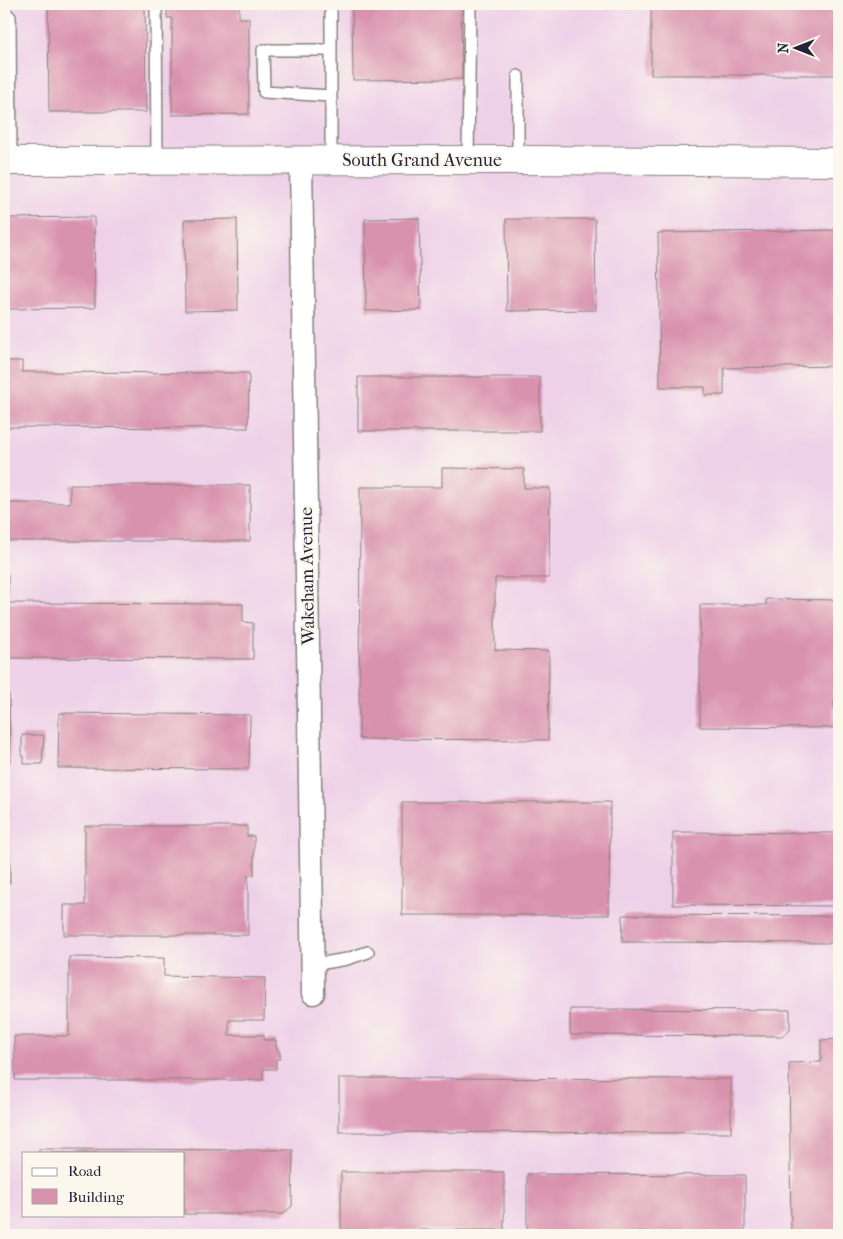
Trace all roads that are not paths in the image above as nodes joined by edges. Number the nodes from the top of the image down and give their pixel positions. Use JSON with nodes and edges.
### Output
{"nodes":[{"id":1,"x":156,"y":4,"type":"edge"},
{"id":2,"x":331,"y":4,"type":"edge"},
{"id":3,"x":470,"y":4,"type":"edge"},
{"id":4,"x":4,"y":11,"type":"edge"},
{"id":5,"x":331,"y":50,"type":"junction"},
{"id":6,"x":518,"y":76,"type":"dead end"},
{"id":7,"x":331,"y":96,"type":"junction"},
{"id":8,"x":157,"y":160,"type":"junction"},
{"id":9,"x":301,"y":160,"type":"junction"},
{"id":10,"x":331,"y":160,"type":"junction"},
{"id":11,"x":468,"y":160,"type":"junction"},
{"id":12,"x":518,"y":160,"type":"junction"},
{"id":13,"x":7,"y":161,"type":"edge"},
{"id":14,"x":839,"y":162,"type":"edge"},
{"id":15,"x":368,"y":952,"type":"dead end"},
{"id":16,"x":312,"y":965,"type":"junction"},
{"id":17,"x":313,"y":993,"type":"dead end"}],
"edges":[{"from":1,"to":8,"type":"lane"},
{"from":2,"to":5,"type":"lane"},
{"from":3,"to":11,"type":"lane"},
{"from":4,"to":13,"type":"lane"},
{"from":5,"to":7,"type":"lane"},
{"from":5,"to":7,"type":"lane"},
{"from":6,"to":12,"type":"lane"},
{"from":7,"to":10,"type":"lane"},
{"from":8,"to":9,"type":"main road","name":"South Grand Avenue"},
{"from":8,"to":13,"type":"main road","name":"South Grand Avenue"},
{"from":9,"to":10,"type":"main road","name":"South Grand Avenue"},
{"from":9,"to":16,"type":"street","name":"Wakeham Avenue"},
{"from":10,"to":11,"type":"main road","name":"South Grand Avenue"},
{"from":11,"to":12,"type":"main road","name":"South Grand Avenue"},
{"from":12,"to":14,"type":"main road","name":"South Grand Avenue"},
{"from":15,"to":16,"type":"lane"},
{"from":16,"to":17,"type":"street","name":"Wakeham Avenue"}]}
